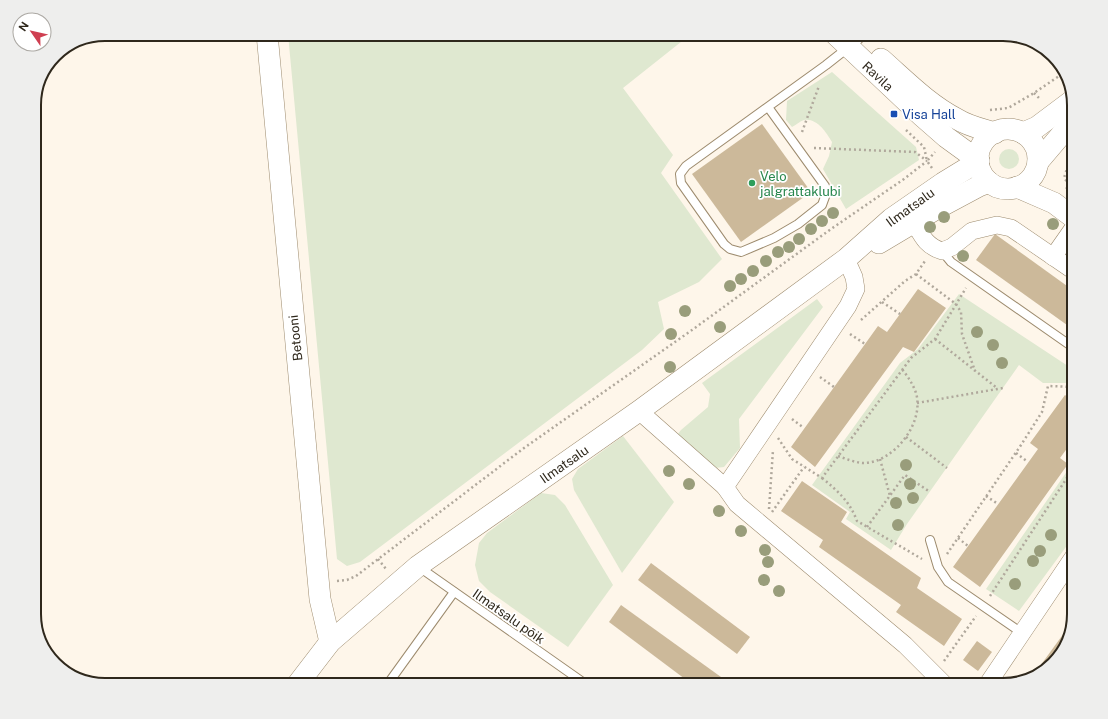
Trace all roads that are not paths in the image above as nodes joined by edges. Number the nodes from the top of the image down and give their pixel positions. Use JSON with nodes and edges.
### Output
{"nodes":[{"id":1,"x":268,"y":41,"type":"edge"},
{"id":2,"x":847,"y":41,"type":"edge"},
{"id":3,"x":851,"y":41,"type":"edge"},
{"id":4,"x":852,"y":41,"type":"edge"},
{"id":5,"x":1067,"y":105,"type":"edge"},
{"id":6,"x":768,"y":107,"type":"junction"},
{"id":7,"x":1067,"y":128,"type":"edge"},
{"id":8,"x":995,"y":132,"type":"junction"},
{"id":9,"x":1023,"y":133,"type":"junction"},
{"id":10,"x":978,"y":161,"type":"junction"},
{"id":11,"x":1036,"y":167,"type":"junction"},
{"id":12,"x":989,"y":182,"type":"junction"},
{"id":13,"x":1017,"y":187,"type":"junction"},
{"id":14,"x":1054,"y":203,"type":"junction"},
{"id":15,"x":1067,"y":213,"type":"edge"},
{"id":16,"x":914,"y":222,"type":"junction"},
{"id":17,"x":1067,"y":236,"type":"edge"},
{"id":18,"x":942,"y":252,"type":"junction"},
{"id":19,"x":1053,"y":257,"type":"junction"},
{"id":20,"x":846,"y":259,"type":"junction"},
{"id":21,"x":1067,"y":266,"type":"edge"},
{"id":22,"x":1067,"y":343,"type":"edge"},
{"id":23,"x":639,"y":411,"type":"junction"},
{"id":24,"x":725,"y":487,"type":"junction"},
{"id":25,"x":930,"y":540,"type":"dead end"},
{"id":26,"x":418,"y":566,"type":"junction"},
{"id":27,"x":1067,"y":566,"type":"edge"},
{"id":28,"x":454,"y":592,"type":"junction"},
{"id":29,"x":1022,"y":633,"type":"junction"},
{"id":30,"x":330,"y":642,"type":"junction"},
{"id":31,"x":302,"y":678,"type":"edge"},
{"id":32,"x":392,"y":678,"type":"edge"},
{"id":33,"x":576,"y":678,"type":"edge"},
{"id":34,"x":937,"y":678,"type":"edge"},
{"id":35,"x":992,"y":678,"type":"edge"}],
"edges":[{"from":1,"to":30,"type":"street","name":"Betooni"},
{"from":2,"to":6,"type":"lane"},
{"from":3,"to":10,"type":"street","name":"Ravila"},
{"from":4,"to":8,"type":"street","name":"Ravila"},
{"from":5,"to":9,"type":"street"},
{"from":6,"to":6,"type":"lane"},
{"from":7,"to":11,"type":"street"},
{"from":8,"to":9,"type":"street"},
{"from":8,"to":10,"type":"street"},
{"from":9,"to":11,"type":"street"},
{"from":10,"to":12,"type":"street"},
{"from":10,"to":20,"type":"street","name":"Ilmatsalu"},
{"from":11,"to":13,"type":"street"},
{"from":11,"to":14,"type":"street"},
{"from":12,"to":13,"type":"street"},
{"from":12,"to":16,"type":"street","name":"Ilmatsalu"},
{"from":13,"to":14,"type":"street"},
{"from":14,"to":15,"type":"street"},
{"from":16,"to":18,"type":"street"},
{"from":16,"to":20,"type":"street","name":"Ilmatsalu"},
{"from":17,"to":19,"type":"street"},
{"from":18,"to":19,"type":"street"},
{"from":18,"to":22,"type":"lane"},
{"from":19,"to":21,"type":"street"},
{"from":20,"to":23,"type":"street","name":"Ilmatsalu"},
{"from":20,"to":24,"type":"street"},
{"from":23,"to":24,"type":"street"},
{"from":23,"to":26,"type":"street","name":"Ilmatsalu"},
{"from":24,"to":34,"type":"street"},
{"from":25,"to":29,"type":"lane"},
{"from":26,"to":28,"type":"lane","name":"Ilmatsalu põik"},
{"from":26,"to":30,"type":"street","name":"Ilmatsalu"},
{"from":27,"to":29,"type":"street"},
{"from":28,"to":32,"type":"lane"},
{"from":28,"to":33,"type":"lane","name":"Ilmatsalu põik"},
{"from":29,"to":35,"type":"street"},
{"from":30,"to":31,"type":"street","name":"Ilmatsalu"}]}
